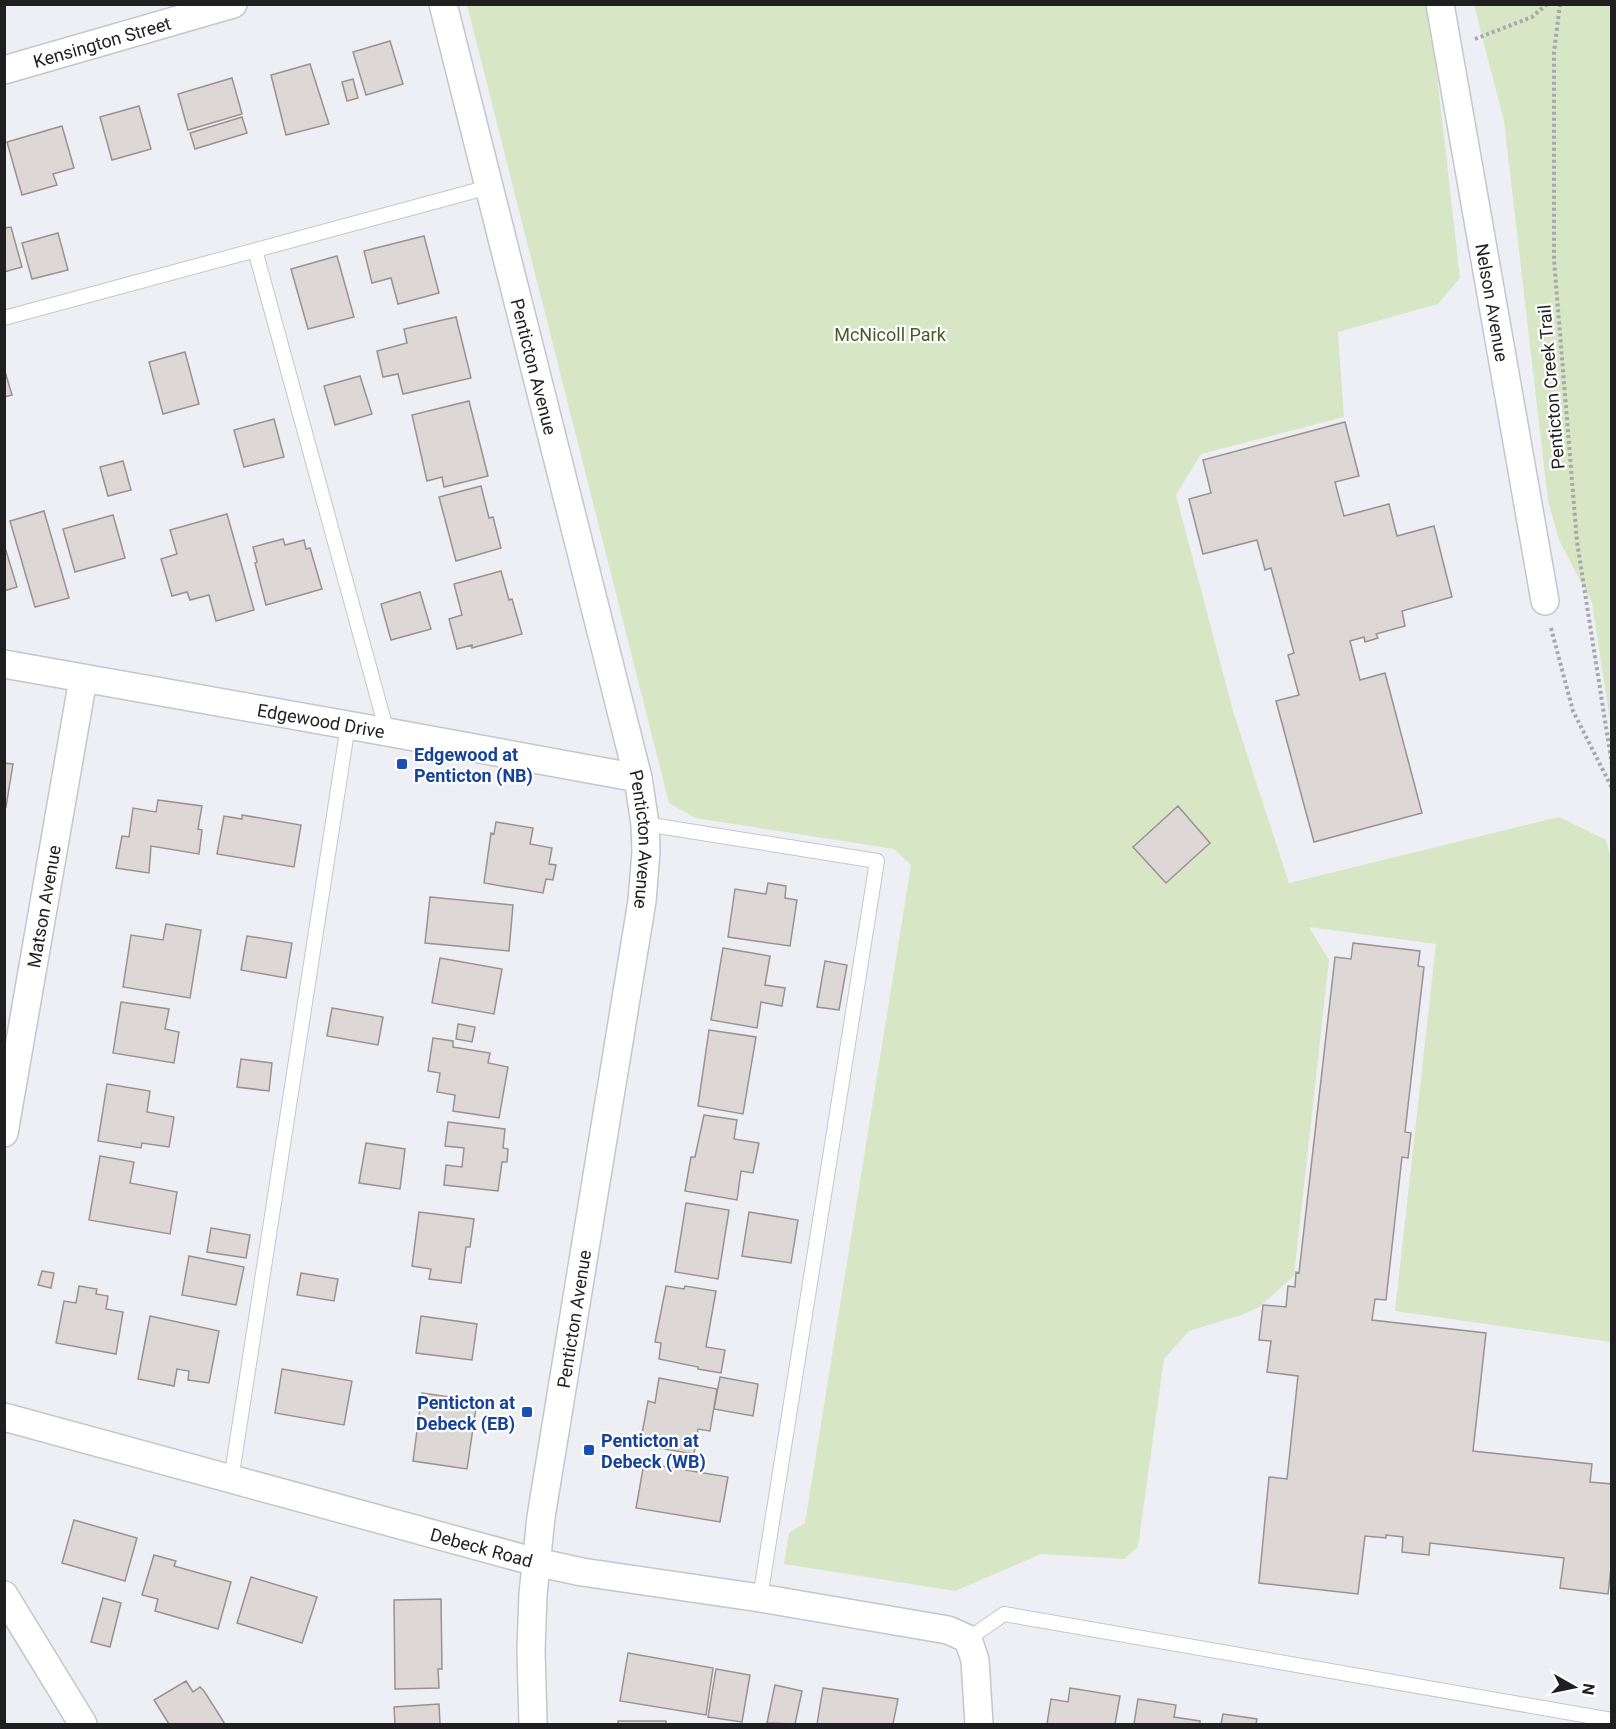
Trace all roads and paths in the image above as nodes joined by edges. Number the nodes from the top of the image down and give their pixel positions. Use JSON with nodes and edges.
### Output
{"nodes":[{"id":1,"x":233,"y":4,"type":"edge"},
{"id":2,"x":443,"y":4,"type":"edge"},
{"id":3,"x":1440,"y":4,"type":"edge"},
{"id":4,"x":1547,"y":4,"type":"edge"},
{"id":5,"x":1560,"y":4,"type":"edge"},
{"id":6,"x":1448,"y":47,"type":"junction"},
{"id":7,"x":4,"y":70,"type":"edge"},
{"id":8,"x":489,"y":187,"type":"junction"},
{"id":9,"x":255,"y":250,"type":"junction"},
{"id":10,"x":4,"y":318,"type":"edge"},
{"id":11,"x":1545,"y":601,"type":"joint"},
{"id":12,"x":4,"y":664,"type":"edge"},
{"id":13,"x":83,"y":679,"type":"junction"},
{"id":14,"x":348,"y":725,"type":"junction"},
{"id":15,"x":387,"y":732,"type":"junction"},
{"id":16,"x":1611,"y":765,"type":"edge"},
{"id":17,"x":638,"y":778,"type":"junction"},
{"id":18,"x":1611,"y":788,"type":"edge"},
{"id":19,"x":645,"y":824,"type":"junction"},
{"id":20,"x":4,"y":1133,"type":"edge"},
{"id":21,"x":4,"y":1418,"type":"edge"},
{"id":22,"x":231,"y":1480,"type":"junction"},
{"id":23,"x":536,"y":1562,"type":"junction"},
{"id":24,"x":4,"y":1595,"type":"edge"},
{"id":25,"x":760,"y":1598,"type":"junction"},
{"id":26,"x":968,"y":1638,"type":"junction"},
{"id":27,"x":1611,"y":1720,"type":"edge"},
{"id":28,"x":83,"y":1725,"type":"edge"},
{"id":29,"x":534,"y":1725,"type":"edge"},
{"id":30,"x":979,"y":1725,"type":"edge"}],
"edges":[{"from":1,"to":7,"type":"street","name":"Kensington Street"},
{"from":2,"to":8,"type":"street","name":"Penticton Avenue"},
{"from":3,"to":6,"type":"street","name":"Nelson Avenue"},
{"from":4,"to":6,"type":"path"},
{"from":5,"to":16,"type":"path","name":"Penticton Creek Trail"},
{"from":6,"to":11,"type":"street","name":"Nelson Avenue"},
{"from":8,"to":9,"type":"lane"},
{"from":8,"to":17,"type":"street","name":"Penticton Avenue"},
{"from":9,"to":10,"type":"lane"},
{"from":9,"to":15,"type":"lane"},
{"from":11,"to":18,"type":"path"},
{"from":12,"to":13,"type":"street","name":"Edgewood Drive"},
{"from":13,"to":14,"type":"street","name":"Edgewood Drive"},
{"from":13,"to":20,"type":"street","name":"Matson Avenue"},
{"from":14,"to":15,"type":"street","name":"Edgewood Drive"},
{"from":14,"to":22,"type":"lane"},
{"from":15,"to":17,"type":"street","name":"Edgewood Drive"},
{"from":17,"to":19,"type":"street","name":"Penticton Avenue"},
{"from":19,"to":23,"type":"street","name":"Penticton Avenue"},
{"from":19,"to":25,"type":"lane"},
{"from":21,"to":22,"type":"street","name":"Debeck Road"},
{"from":22,"to":23,"type":"street","name":"Debeck Road"},
{"from":23,"to":25,"type":"street","name":"Debeck Road"},
{"from":23,"to":29,"type":"street","name":"Penticton Avenue"},
{"from":24,"to":28,"type":"street"},
{"from":25,"to":26,"type":"street","name":"Debeck Road"},
{"from":26,"to":27,"type":"lane"},
{"from":26,"to":30,"type":"street"}]}
